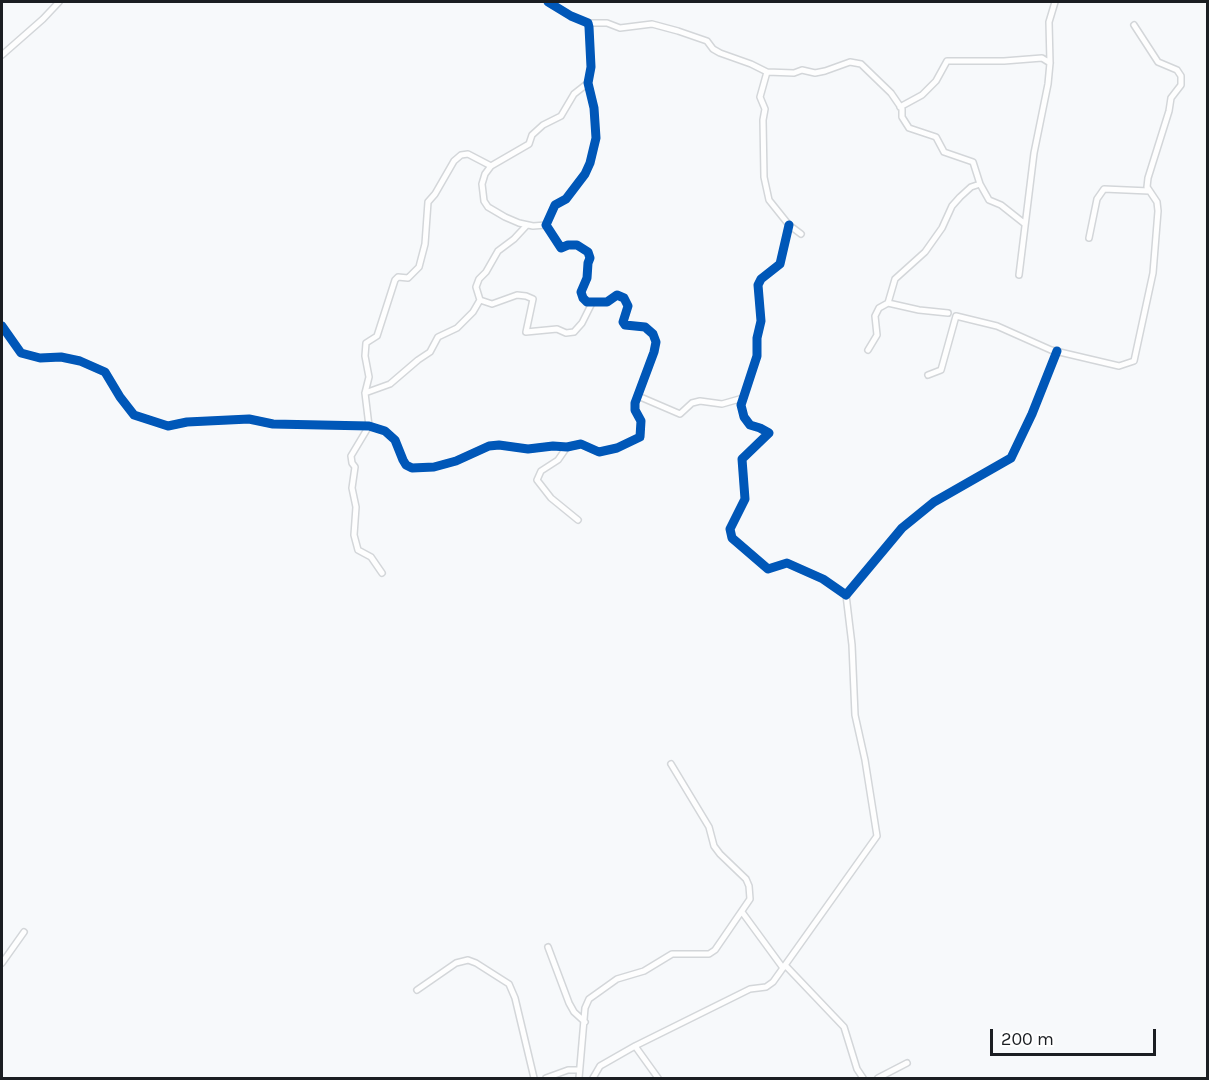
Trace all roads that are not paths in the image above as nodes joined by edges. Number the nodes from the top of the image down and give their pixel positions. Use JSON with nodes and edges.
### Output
{"nodes":[{"id":1,"x":59,"y":2,"type":"edge"},
{"id":2,"x":548,"y":2,"type":"edge"},
{"id":3,"x":1055,"y":2,"type":"edge"},
{"id":4,"x":588,"y":23,"type":"junction"},
{"id":5,"x":1134,"y":25,"type":"dead end"},
{"id":6,"x":2,"y":55,"type":"edge"},
{"id":7,"x":1050,"y":63,"type":"junction"},
{"id":8,"x":767,"y":72,"type":"junction"},
{"id":9,"x":588,"y":83,"type":"junction"},
{"id":10,"x":900,"y":107,"type":"junction"},
{"id":11,"x":491,"y":166,"type":"junction"},
{"id":12,"x":980,"y":184,"type":"junction"},
{"id":13,"x":1149,"y":191,"type":"junction"},
{"id":14,"x":1025,"y":224,"type":"junction"},
{"id":15,"x":527,"y":225,"type":"junction"},
{"id":16,"x":546,"y":225,"type":"junction"},
{"id":17,"x":789,"y":225,"type":"junction"},
{"id":18,"x":801,"y":234,"type":"dead end"},
{"id":19,"x":1089,"y":238,"type":"dead end"},
{"id":20,"x":1019,"y":275,"type":"dead end"},
{"id":21,"x":480,"y":300,"type":"junction"},
{"id":22,"x":592,"y":303,"type":"junction"},
{"id":23,"x":888,"y":303,"type":"junction"},
{"id":24,"x":948,"y":313,"type":"dead end"},
{"id":25,"x":2,"y":326,"type":"edge"},
{"id":26,"x":868,"y":350,"type":"dead end"},
{"id":27,"x":1057,"y":351,"type":"junction"},
{"id":28,"x":928,"y":375,"type":"dead end"},
{"id":29,"x":365,"y":393,"type":"junction"},
{"id":30,"x":638,"y":396,"type":"junction"},
{"id":31,"x":744,"y":398,"type":"junction"},
{"id":32,"x":369,"y":426,"type":"junction"},
{"id":33,"x":567,"y":447,"type":"junction"},
{"id":34,"x":578,"y":520,"type":"dead end"},
{"id":35,"x":382,"y":573,"type":"dead end"},
{"id":36,"x":846,"y":595,"type":"junction"},
{"id":37,"x":670,"y":764,"type":"dead end"},
{"id":38,"x":742,"y":912,"type":"junction"},
{"id":39,"x":24,"y":933,"type":"dead end"},
{"id":40,"x":548,"y":947,"type":"dead end"},
{"id":41,"x":2,"y":963,"type":"edge"},
{"id":42,"x":784,"y":966,"type":"junction"},
{"id":43,"x":417,"y":990,"type":"dead end"},
{"id":44,"x":585,"y":1022,"type":"junction"},
{"id":45,"x":635,"y":1046,"type":"junction"},
{"id":46,"x":907,"y":1063,"type":"dead end"},
{"id":47,"x":579,"y":1070,"type":"junction"},
{"id":48,"x":534,"y":1078,"type":"edge"},
{"id":49,"x":546,"y":1078,"type":"edge"},
{"id":50,"x":579,"y":1078,"type":"edge"},
{"id":51,"x":593,"y":1078,"type":"edge"},
{"id":52,"x":658,"y":1078,"type":"edge"},
{"id":53,"x":863,"y":1078,"type":"edge"},
{"id":54,"x":878,"y":1078,"type":"edge"}],
"edges":[{"from":1,"to":6,"type":"street"},
{"from":2,"to":4,"type":"street"},
{"from":3,"to":7,"type":"street"},
{"from":4,"to":8,"type":"street"},
{"from":4,"to":9,"type":"street"},
{"from":5,"to":13,"type":"street"},
{"from":7,"to":10,"type":"street"},
{"from":7,"to":14,"type":"street"},
{"from":8,"to":10,"type":"street"},
{"from":8,"to":17,"type":"street"},
{"from":9,"to":11,"type":"street"},
{"from":9,"to":16,"type":"street"},
{"from":10,"to":12,"type":"street"},
{"from":11,"to":15,"type":"street"},
{"from":11,"to":29,"type":"street"},
{"from":12,"to":14,"type":"street"},
{"from":12,"to":23,"type":"street"},
{"from":13,"to":19,"type":"street"},
{"from":13,"to":27,"type":"street"},
{"from":14,"to":20,"type":"street"},
{"from":15,"to":16,"type":"street"},
{"from":15,"to":21,"type":"street"},
{"from":16,"to":22,"type":"street"},
{"from":17,"to":18,"type":"street"},
{"from":17,"to":31,"type":"street"},
{"from":21,"to":22,"type":"street"},
{"from":21,"to":29,"type":"street"},
{"from":22,"to":30,"type":"street"},
{"from":23,"to":24,"type":"street"},
{"from":23,"to":26,"type":"street"},
{"from":25,"to":32,"type":"street"},
{"from":27,"to":28,"type":"street"},
{"from":27,"to":36,"type":"street"},
{"from":29,"to":32,"type":"street"},
{"from":30,"to":31,"type":"street"},
{"from":30,"to":33,"type":"street"},
{"from":31,"to":36,"type":"street"},
{"from":32,"to":33,"type":"street"},
{"from":32,"to":35,"type":"street"},
{"from":33,"to":34,"type":"street"},
{"from":36,"to":42,"type":"street"},
{"from":37,"to":38,"type":"street"},
{"from":38,"to":42,"type":"street"},
{"from":38,"to":44,"type":"street"},
{"from":39,"to":41,"type":"street"},
{"from":40,"to":44,"type":"street"},
{"from":42,"to":45,"type":"street"},
{"from":42,"to":53,"type":"street"},
{"from":43,"to":48,"type":"street"},
{"from":44,"to":47,"type":"street"},
{"from":45,"to":51,"type":"street"},
{"from":45,"to":52,"type":"street"},
{"from":46,"to":54,"type":"street"},
{"from":47,"to":49,"type":"street"},
{"from":47,"to":50,"type":"street"}]}
